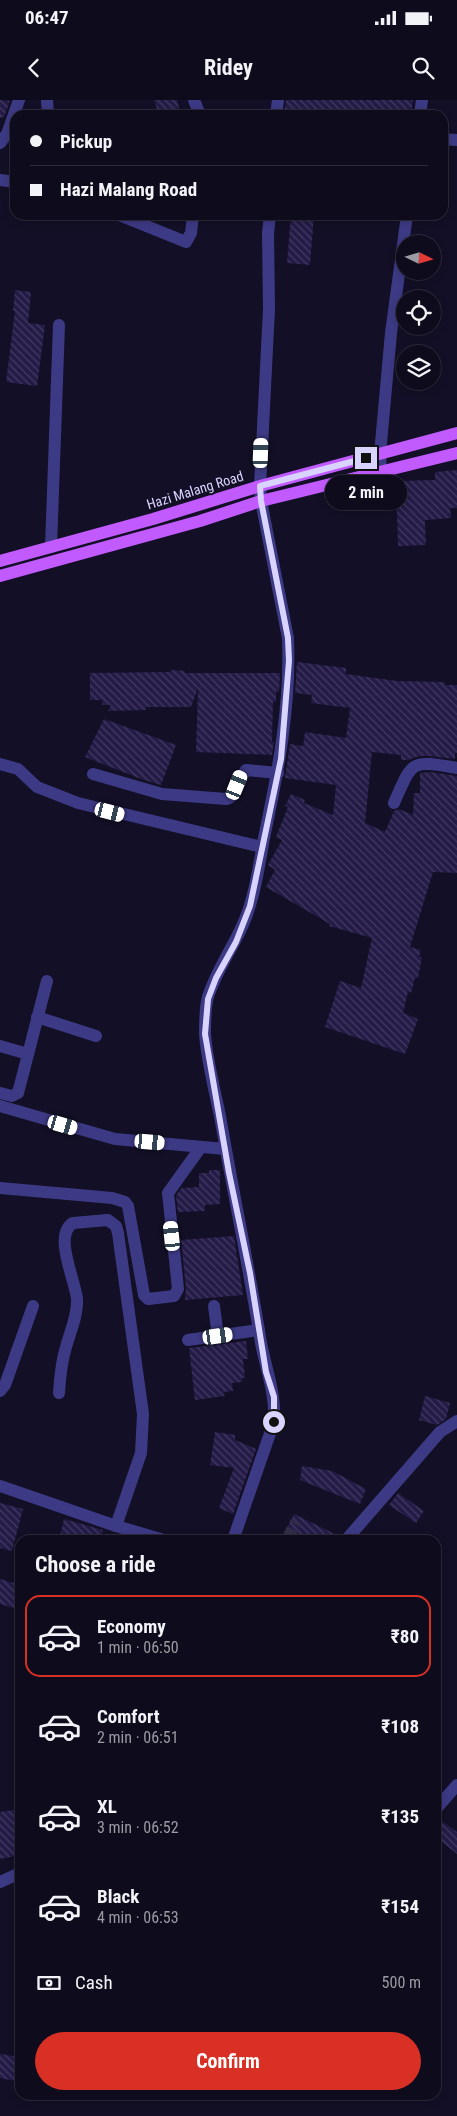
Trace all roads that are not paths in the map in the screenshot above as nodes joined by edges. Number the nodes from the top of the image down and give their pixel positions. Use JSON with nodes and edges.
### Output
{"nodes":[{"id":1,"x":10,"y":120,"type":"edge"},
{"id":2,"x":2,"y":138,"type":"edge"},
{"id":3,"x":131,"y":220,"type":"edge"},
{"id":4,"x":192,"y":220,"type":"edge"},
{"id":5,"x":269,"y":220,"type":"edge"},
{"id":6,"x":406,"y":220,"type":"edge"},
{"id":7,"x":59,"y":325,"type":"dead end"},
{"id":8,"x":457,"y":433,"type":"edge"},
{"id":9,"x":457,"y":453,"type":"edge"},
{"id":10,"x":380,"y":454,"type":"junction"},
{"id":11,"x":381,"y":472,"type":"junction"},
{"id":12,"x":260,"y":486,"type":"junction"},
{"id":13,"x":261,"y":501,"type":"junction"},
{"id":14,"x":51,"y":547,"type":"junction"},
{"id":15,"x":0,"y":561,"type":"edge"},
{"id":16,"x":0,"y":576,"type":"edge"},
{"id":17,"x":0,"y":764,"type":"edge"},
{"id":18,"x":457,"y":768,"type":"edge"},
{"id":19,"x":278,"y":773,"type":"junction"},
{"id":20,"x":93,"y":774,"type":"dead end"},
{"id":21,"x":394,"y":803,"type":"dead end"},
{"id":22,"x":262,"y":847,"type":"junction"},
{"id":23,"x":47,"y":981,"type":"dead end"},
{"id":24,"x":37,"y":1017,"type":"junction"},
{"id":25,"x":96,"y":1036,"type":"dead end"},
{"id":26,"x":0,"y":1046,"type":"edge"},
{"id":27,"x":28,"y":1054,"type":"junction"},
{"id":28,"x":0,"y":1093,"type":"edge"},
{"id":29,"x":0,"y":1106,"type":"edge"},
{"id":30,"x":201,"y":1146,"type":"junction"},
{"id":31,"x":225,"y":1149,"type":"junction"},
{"id":32,"x":0,"y":1188,"type":"edge"},
{"id":33,"x":33,"y":1306,"type":"dead end"},
{"id":34,"x":214,"y":1306,"type":"dead end"},
{"id":35,"x":259,"y":1330,"type":"junction"},
{"id":36,"x":218,"y":1336,"type":"junction"},
{"id":37,"x":188,"y":1340,"type":"dead end"},
{"id":38,"x":0,"y":1391,"type":"edge"},
{"id":39,"x":59,"y":1393,"type":"dead end"},
{"id":40,"x":457,"y":1421,"type":"edge"},
{"id":41,"x":0,"y":1486,"type":"edge"},
{"id":42,"x":116,"y":1526,"type":"junction"},
{"id":43,"x":147,"y":1535,"type":"edge"},
{"id":44,"x":235,"y":1535,"type":"edge"},
{"id":45,"x":350,"y":1535,"type":"edge"},
{"id":46,"x":457,"y":1785,"type":"edge"},
{"id":47,"x":441,"y":1803,"type":"edge"},
{"id":48,"x":15,"y":1875,"type":"edge"},
{"id":49,"x":0,"y":1882,"type":"edge"}],
"edges":[{"from":1,"to":2,"type":"street"},
{"from":3,"to":4,"type":"street"},
{"from":5,"to":12,"type":"street"},
{"from":6,"to":10,"type":"street"},
{"from":7,"to":14,"type":"street"},
{"from":8,"to":10,"type":"main road","name":"Hazi Malang Road"},
{"from":9,"to":11,"type":"main road"},
{"from":10,"to":11,"type":"street"},
{"from":10,"to":12,"type":"main road","name":"Hazi Malang Road"},
{"from":11,"to":13,"type":"main road"},
{"from":12,"to":13,"type":"street"},
{"from":12,"to":14,"type":"main road","name":"Hazi Malang Road"},
{"from":13,"to":16,"type":"main road"},
{"from":13,"to":19,"type":"street"},
{"from":14,"to":15,"type":"main road","name":"Hazi Malang Road"},
{"from":17,"to":22,"type":"street"},
{"from":18,"to":21,"type":"street"},
{"from":19,"to":20,"type":"street"},
{"from":19,"to":22,"type":"street"},
{"from":22,"to":31,"type":"street"},
{"from":23,"to":24,"type":"street"},
{"from":24,"to":25,"type":"street"},
{"from":24,"to":27,"type":"street"},
{"from":26,"to":27,"type":"street"},
{"from":27,"to":28,"type":"street"},
{"from":29,"to":30,"type":"street"},
{"from":30,"to":31,"type":"street"},
{"from":30,"to":32,"type":"street"},
{"from":31,"to":35,"type":"street"},
{"from":33,"to":38,"type":"street"},
{"from":34,"to":36,"type":"street"},
{"from":35,"to":36,"type":"street"},
{"from":35,"to":44,"type":"street"},
{"from":36,"to":37,"type":"street"},
{"from":39,"to":42,"type":"street"},
{"from":40,"to":45,"type":"street"},
{"from":41,"to":42,"type":"street"},
{"from":42,"to":43,"type":"street"},
{"from":46,"to":47,"type":"street"},
{"from":48,"to":49,"type":"street"}]}
